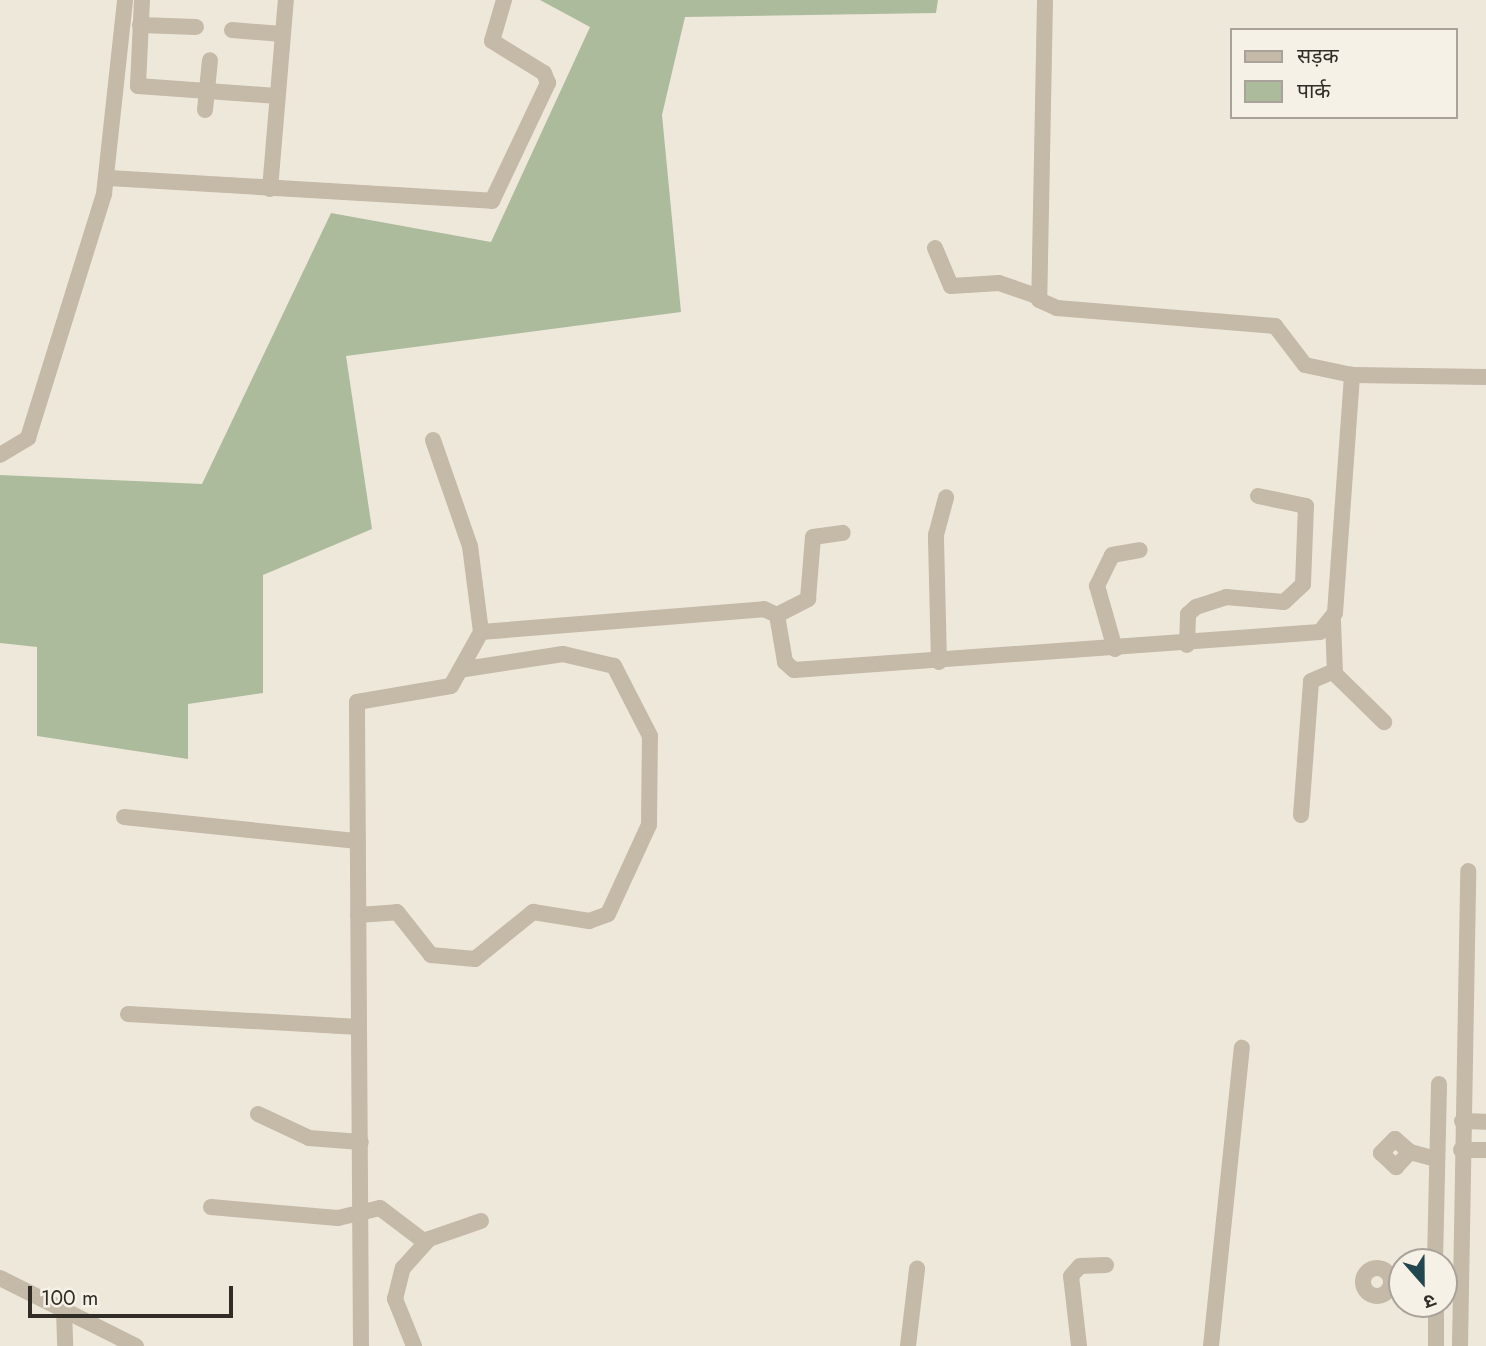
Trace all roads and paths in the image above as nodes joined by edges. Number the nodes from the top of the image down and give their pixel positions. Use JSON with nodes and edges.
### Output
{"nodes":[{"id":1,"x":125,"y":0,"type":"edge"},
{"id":2,"x":142,"y":0,"type":"edge"},
{"id":3,"x":286,"y":0,"type":"edge"},
{"id":4,"x":504,"y":0,"type":"edge"},
{"id":5,"x":1045,"y":0,"type":"edge"},
{"id":6,"x":140,"y":25,"type":"junction"},
{"id":7,"x":196,"y":27,"type":"dead end"},
{"id":8,"x":232,"y":30,"type":"dead end"},
{"id":9,"x":282,"y":34,"type":"junction"},
{"id":10,"x":210,"y":60,"type":"dead end"},
{"id":11,"x":206,"y":91,"type":"junction"},
{"id":12,"x":277,"y":96,"type":"junction"},
{"id":13,"x":205,"y":110,"type":"dead end"},
{"id":14,"x":109,"y":178,"type":"junction"},
{"id":15,"x":270,"y":189,"type":"junction"},
{"id":16,"x":934,"y":248,"type":"dead end"},
{"id":17,"x":1036,"y":296,"type":"junction"},
{"id":18,"x":1352,"y":375,"type":"junction"},
{"id":19,"x":1486,"y":377,"type":"edge"},
{"id":20,"x":433,"y":440,"type":"dead end"},
{"id":21,"x":0,"y":455,"type":"edge"},
{"id":22,"x":1258,"y":496,"type":"dead end"},
{"id":23,"x":946,"y":497,"type":"dead end"},
{"id":24,"x":843,"y":533,"type":"dead end"},
{"id":25,"x":1140,"y":550,"type":"dead end"},
{"id":26,"x":777,"y":615,"type":"junction"},
{"id":27,"x":1333,"y":621,"type":"junction"},
{"id":28,"x":481,"y":632,"type":"junction"},
{"id":29,"x":1187,"y":645,"type":"junction"},
{"id":30,"x":1115,"y":649,"type":"junction"},
{"id":31,"x":939,"y":662,"type":"junction"},
{"id":32,"x":465,"y":669,"type":"junction"},
{"id":33,"x":1334,"y":671,"type":"junction"},
{"id":34,"x":1384,"y":722,"type":"dead end"},
{"id":35,"x":1301,"y":816,"type":"dead end"},
{"id":36,"x":124,"y":817,"type":"dead end"},
{"id":37,"x":358,"y":841,"type":"junction"},
{"id":38,"x":1468,"y":871,"type":"dead end"},
{"id":39,"x":358,"y":915,"type":"junction"},
{"id":40,"x":128,"y":1014,"type":"dead end"},
{"id":41,"x":359,"y":1027,"type":"junction"},
{"id":42,"x":1242,"y":1048,"type":"dead end"},
{"id":43,"x":1439,"y":1084,"type":"dead end"},
{"id":44,"x":258,"y":1114,"type":"dead end"},
{"id":45,"x":1462,"y":1121,"type":"junction"},
{"id":46,"x":1486,"y":1122,"type":"edge"},
{"id":47,"x":361,"y":1142,"type":"junction"},
{"id":48,"x":1461,"y":1150,"type":"junction"},
{"id":49,"x":1486,"y":1150,"type":"edge"},
{"id":50,"x":1410,"y":1152,"type":"dead end"},
{"id":51,"x":1436,"y":1159,"type":"junction"},
{"id":52,"x":211,"y":1207,"type":"dead end"},
{"id":53,"x":362,"y":1213,"type":"junction"},
{"id":54,"x":481,"y":1221,"type":"dead end"},
{"id":55,"x":425,"y":1242,"type":"junction"},
{"id":56,"x":1436,"y":1248,"type":"edge"},
{"id":57,"x":1106,"y":1265,"type":"dead end"},
{"id":58,"x":917,"y":1269,"type":"dead end"},
{"id":59,"x":0,"y":1278,"type":"edge"},
{"id":60,"x":64,"y":1311,"type":"junction"},
{"id":61,"x":1436,"y":1318,"type":"edge"},
{"id":62,"x":65,"y":1346,"type":"edge"},
{"id":63,"x":136,"y":1346,"type":"edge"},
{"id":64,"x":361,"y":1346,"type":"edge"},
{"id":65,"x":414,"y":1346,"type":"edge"},
{"id":66,"x":908,"y":1346,"type":"edge"},
{"id":67,"x":1079,"y":1346,"type":"edge"},
{"id":68,"x":1211,"y":1346,"type":"edge"},
{"id":69,"x":1436,"y":1346,"type":"edge"},
{"id":70,"x":1460,"y":1346,"type":"edge"}],
"edges":[{"from":1,"to":14,"type":"street"},
{"from":2,"to":6,"type":"street"},
{"from":3,"to":9,"type":"street"},
{"from":4,"to":15,"type":"street"},
{"from":5,"to":17,"type":"street"},
{"from":6,"to":7,"type":"street"},
{"from":6,"to":11,"type":"street"},
{"from":8,"to":9,"type":"street"},
{"from":9,"to":12,"type":"street"},
{"from":10,"to":11,"type":"street"},
{"from":11,"to":12,"type":"street"},
{"from":11,"to":13,"type":"street"},
{"from":12,"to":15,"type":"street"},
{"from":14,"to":15,"type":"street"},
{"from":14,"to":21,"type":"street"},
{"from":16,"to":17,"type":"street"},
{"from":17,"to":18,"type":"street"},
{"from":18,"to":19,"type":"street"},
{"from":18,"to":27,"type":"street"},
{"from":20,"to":28,"type":"street"},
{"from":22,"to":29,"type":"street"},
{"from":23,"to":31,"type":"street"},
{"from":24,"to":26,"type":"street"},
{"from":25,"to":30,"type":"street"},
{"from":26,"to":28,"type":"street"},
{"from":26,"to":31,"type":"street"},
{"from":27,"to":29,"type":"street"},
{"from":27,"to":33,"type":"street"},
{"from":28,"to":32,"type":"street"},
{"from":29,"to":30,"type":"street"},
{"from":30,"to":31,"type":"street"},
{"from":32,"to":37,"type":"street"},
{"from":32,"to":39,"type":"street"},
{"from":33,"to":34,"type":"street"},
{"from":33,"to":35,"type":"street"},
{"from":36,"to":37,"type":"street"},
{"from":37,"to":39,"type":"street"},
{"from":38,"to":45,"type":"street"},
{"from":39,"to":41,"type":"street"},
{"from":40,"to":41,"type":"street"},
{"from":41,"to":47,"type":"street"},
{"from":42,"to":68,"type":"street"},
{"from":43,"to":51,"type":"street"},
{"from":44,"to":47,"type":"street"},
{"from":45,"to":46,"type":"street"},
{"from":45,"to":48,"type":"street"},
{"from":47,"to":53,"type":"street"},
{"from":48,"to":49,"type":"street"},
{"from":48,"to":70,"type":"street"},
{"from":50,"to":51,"type":"street"},
{"from":51,"to":56,"type":"street"},
{"from":52,"to":53,"type":"street"},
{"from":53,"to":55,"type":"street"},
{"from":53,"to":64,"type":"street"},
{"from":54,"to":55,"type":"street"},
{"from":55,"to":65,"type":"street"},
{"from":57,"to":67,"type":"street"},
{"from":58,"to":66,"type":"street"},
{"from":59,"to":60,"type":"street"},
{"from":60,"to":62,"type":"street"},
{"from":60,"to":63,"type":"street"},
{"from":61,"to":69,"type":"street"}]}
